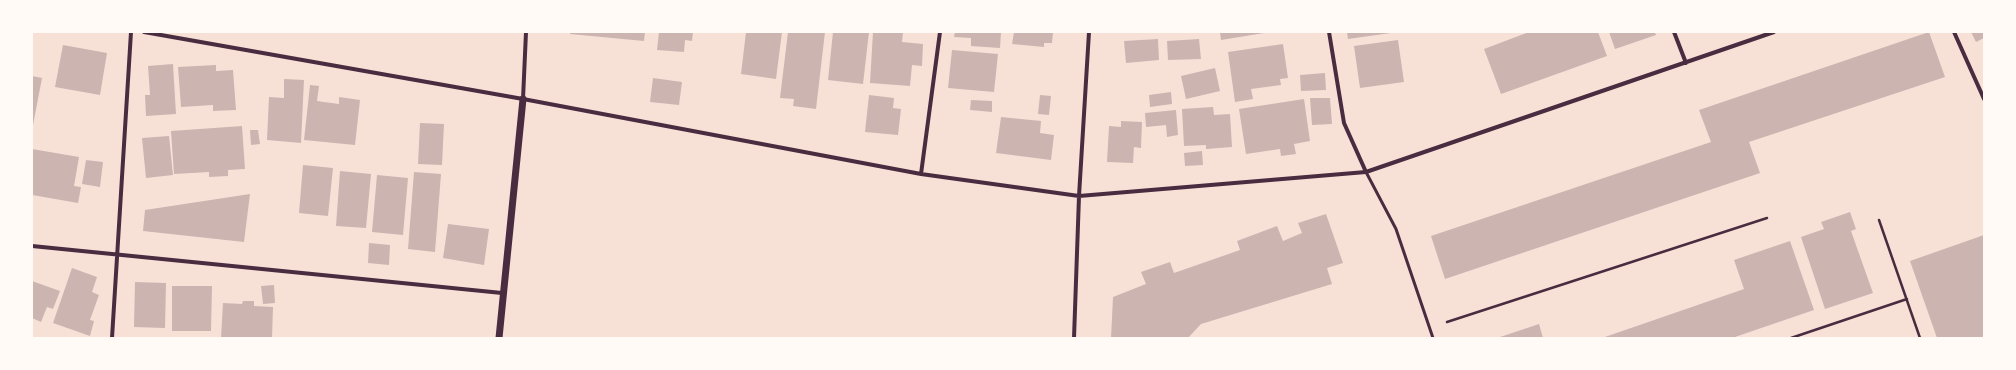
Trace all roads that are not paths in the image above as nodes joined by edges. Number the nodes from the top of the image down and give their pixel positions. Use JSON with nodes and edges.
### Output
{"nodes":[{"id":1,"x":131,"y":32,"type":"edge"},
{"id":2,"x":144,"y":32,"type":"edge"},
{"id":3,"x":526,"y":32,"type":"edge"},
{"id":4,"x":940,"y":32,"type":"edge"},
{"id":5,"x":1089,"y":32,"type":"edge"},
{"id":6,"x":1329,"y":32,"type":"edge"},
{"id":7,"x":1674,"y":32,"type":"edge"},
{"id":8,"x":1774,"y":32,"type":"edge"},
{"id":9,"x":1954,"y":32,"type":"edge"},
{"id":10,"x":1686,"y":63,"type":"junction"},
{"id":11,"x":523,"y":99,"type":"junction"},
{"id":12,"x":1984,"y":99,"type":"edge"},
{"id":13,"x":1366,"y":172,"type":"junction"},
{"id":14,"x":921,"y":174,"type":"junction"},
{"id":15,"x":1079,"y":196,"type":"junction"},
{"id":16,"x":32,"y":246,"type":"edge"},
{"id":17,"x":117,"y":255,"type":"junction"},
{"id":18,"x":502,"y":293,"type":"junction"},
{"id":19,"x":112,"y":338,"type":"edge"},
{"id":20,"x":499,"y":338,"type":"edge"},
{"id":21,"x":1074,"y":338,"type":"edge"},
{"id":22,"x":1433,"y":338,"type":"edge"}],
"edges":[{"from":1,"to":17,"type":"street"},
{"from":2,"to":11,"type":"street"},
{"from":3,"to":11,"type":"street"},
{"from":4,"to":14,"type":"street"},
{"from":5,"to":15,"type":"street"},
{"from":6,"to":13,"type":"street"},
{"from":7,"to":10,"type":"street"},
{"from":8,"to":10,"type":"street"},
{"from":9,"to":12,"type":"street"},
{"from":10,"to":13,"type":"street"},
{"from":11,"to":14,"type":"street"},
{"from":11,"to":18,"type":"street"},
{"from":13,"to":15,"type":"street"},
{"from":13,"to":22,"type":"lane"},
{"from":14,"to":15,"type":"street"},
{"from":15,"to":21,"type":"street"},
{"from":16,"to":17,"type":"street"},
{"from":17,"to":18,"type":"street"},
{"from":17,"to":19,"type":"street"},
{"from":18,"to":20,"type":"street"}]}
